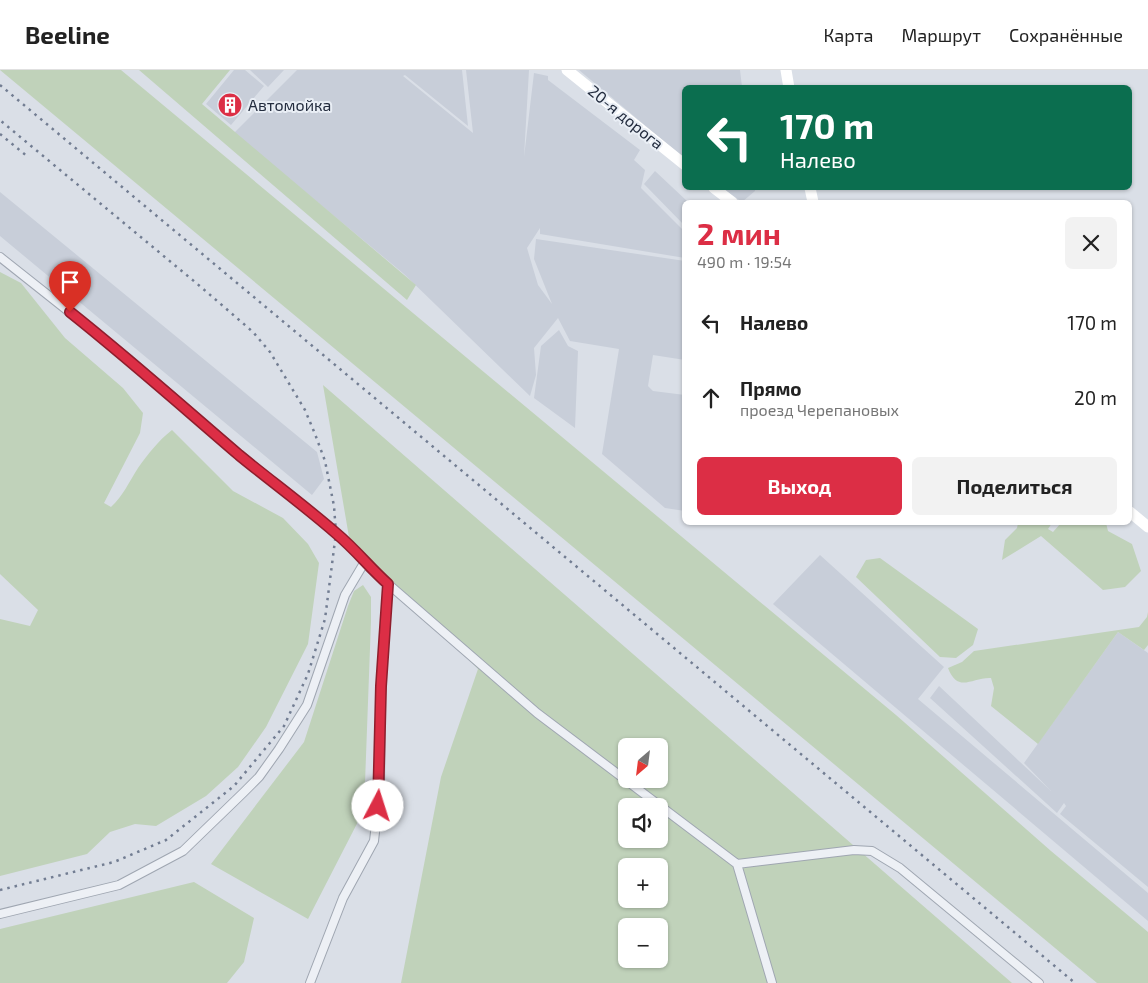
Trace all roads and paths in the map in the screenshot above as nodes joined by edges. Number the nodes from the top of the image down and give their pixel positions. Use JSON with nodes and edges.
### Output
{"nodes":[{"id":1,"x":566,"y":70,"type":"edge"},
{"id":2,"x":786,"y":70,"type":"edge"},
{"id":3,"x":788,"y":85,"type":"edge"},
{"id":4,"x":682,"y":163,"type":"edge"},
{"id":5,"x":717,"y":190,"type":"edge"},
{"id":6,"x":729,"y":200,"type":"edge"},
{"id":7,"x":0,"y":257,"type":"edge"},
{"id":8,"x":1132,"y":514,"type":"edge"},
{"id":9,"x":1148,"y":527,"type":"edge"},
{"id":10,"x":364,"y":563,"type":"junction"},
{"id":11,"x":388,"y":584,"type":"junction"},
{"id":12,"x":737,"y":864,"type":"junction"},
{"id":13,"x":0,"y":914,"type":"edge"},
{"id":14,"x":310,"y":983,"type":"edge"},
{"id":15,"x":772,"y":983,"type":"edge"},
{"id":16,"x":1039,"y":983,"type":"edge"}],
"edges":[{"from":1,"to":4,"type":"main road","name":"20-я дорога"},
{"from":2,"to":3,"type":"main road"},
{"from":5,"to":6,"type":"main road"},
{"from":7,"to":10,"type":"street"},
{"from":8,"to":9,"type":"main road"},
{"from":10,"to":11,"type":"street"},
{"from":10,"to":13,"type":"street"},
{"from":11,"to":12,"type":"street"},
{"from":11,"to":14,"type":"street"},
{"from":12,"to":15,"type":"street"},
{"from":12,"to":16,"type":"street"}]}
